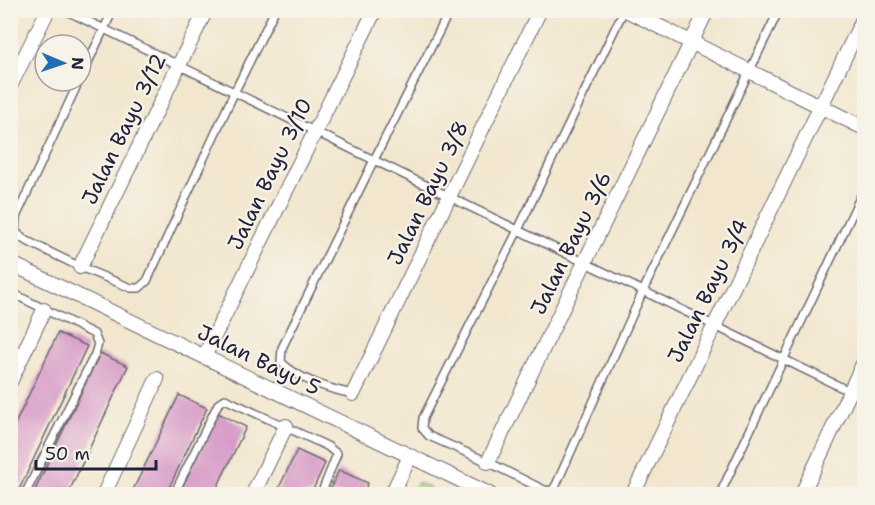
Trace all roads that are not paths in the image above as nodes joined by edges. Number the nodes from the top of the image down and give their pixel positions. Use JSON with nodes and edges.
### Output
{"nodes":[{"id":1,"x":48,"y":10,"type":"edge"},
{"id":2,"x":65,"y":10,"type":"edge"},
{"id":3,"x":113,"y":10,"type":"edge"},
{"id":4,"x":206,"y":10,"type":"edge"},
{"id":5,"x":275,"y":10,"type":"edge"},
{"id":6,"x":375,"y":10,"type":"edge"},
{"id":7,"x":450,"y":10,"type":"edge"},
{"id":8,"x":540,"y":10,"type":"edge"},
{"id":9,"x":625,"y":10,"type":"edge"},
{"id":10,"x":707,"y":10,"type":"edge"},
{"id":11,"x":779,"y":10,"type":"edge"},
{"id":12,"x":864,"y":17,"type":"edge"},
{"id":13,"x":104,"y":29,"type":"junction"},
{"id":14,"x":692,"y":43,"type":"junction"},
{"id":15,"x":93,"y":52,"type":"edge"},
{"id":16,"x":178,"y":65,"type":"junction"},
{"id":17,"x":750,"y":72,"type":"junction"},
{"id":18,"x":10,"y":86,"type":"edge"},
{"id":19,"x":74,"y":93,"type":"edge"},
{"id":20,"x":234,"y":93,"type":"junction"},
{"id":21,"x":821,"y":106,"type":"junction"},
{"id":22,"x":864,"y":128,"type":"edge"},
{"id":23,"x":315,"y":132,"type":"junction"},
{"id":24,"x":374,"y":160,"type":"junction"},
{"id":25,"x":864,"y":189,"type":"edge"},
{"id":26,"x":449,"y":197,"type":"junction"},
{"id":27,"x":518,"y":230,"type":"junction"},
{"id":28,"x":585,"y":262,"type":"junction"},
{"id":29,"x":10,"y":263,"type":"edge"},
{"id":30,"x":80,"y":267,"type":"junction"},
{"id":31,"x":643,"y":291,"type":"junction"},
{"id":32,"x":10,"y":292,"type":"edge"},
{"id":33,"x":44,"y":310,"type":"junction"},
{"id":34,"x":715,"y":326,"type":"junction"},
{"id":35,"x":204,"y":357,"type":"junction"},
{"id":36,"x":783,"y":359,"type":"junction"},
{"id":37,"x":864,"y":362,"type":"edge"},
{"id":38,"x":157,"y":379,"type":"dead end"},
{"id":39,"x":10,"y":382,"type":"edge"},
{"id":40,"x":851,"y":392,"type":"junction"},
{"id":41,"x":353,"y":394,"type":"joint"},
{"id":42,"x":286,"y":426,"type":"junction"},
{"id":43,"x":410,"y":456,"type":"junction"},
{"id":44,"x":488,"y":462,"type":"junction"},
{"id":45,"x":25,"y":495,"type":"edge"},
{"id":46,"x":104,"y":495,"type":"edge"},
{"id":47,"x":174,"y":495,"type":"edge"},
{"id":48,"x":253,"y":495,"type":"edge"},
{"id":49,"x":321,"y":495,"type":"edge"},
{"id":50,"x":392,"y":495,"type":"edge"},
{"id":51,"x":489,"y":495,"type":"edge"},
{"id":52,"x":633,"y":495,"type":"edge"},
{"id":53,"x":720,"y":495,"type":"edge"},
{"id":54,"x":802,"y":495,"type":"edge"}],
"edges":[{"from":1,"to":18,"type":"street"},
{"from":2,"to":13,"type":"lane"},
{"from":3,"to":13,"type":"lane"},
{"from":4,"to":16,"type":"street","name":"Jalan Bayu 3/12"},
{"from":5,"to":20,"type":"lane"},
{"from":6,"to":23,"type":"street","name":"Jalan Bayu 3/10"},
{"from":7,"to":24,"type":"lane"},
{"from":8,"to":26,"type":"street","name":"Jalan Bayu 3/8"},
{"from":9,"to":14,"type":"street"},
{"from":9,"to":27,"type":"lane"},
{"from":10,"to":14,"type":"street","name":"Jalan Bayu 3/6"},
{"from":11,"to":17,"type":"lane"},
{"from":12,"to":21,"type":"street","name":"Jalan Bayu 3/4"},
{"from":13,"to":15,"type":"lane"},
{"from":13,"to":16,"type":"lane"},
{"from":14,"to":17,"type":"street"},
{"from":14,"to":28,"type":"street","name":"Jalan Bayu 3/6"},
{"from":16,"to":20,"type":"lane"},
{"from":16,"to":30,"type":"street","name":"Jalan Bayu 3/12"},
{"from":17,"to":21,"type":"street"},
{"from":17,"to":31,"type":"lane"},
{"from":19,"to":30,"type":"lane"},
{"from":20,"to":23,"type":"lane"},
{"from":20,"to":30,"type":"lane"},
{"from":21,"to":22,"type":"street"},
{"from":21,"to":34,"type":"street","name":"Jalan Bayu 3/4"},
{"from":23,"to":24,"type":"lane"},
{"from":23,"to":35,"type":"street","name":"Jalan Bayu 3/10"},
{"from":24,"to":26,"type":"lane"},
{"from":24,"to":41,"type":"lane"},
{"from":25,"to":36,"type":"lane"},
{"from":26,"to":27,"type":"lane"},
{"from":26,"to":41,"type":"street","name":"Jalan Bayu 3/8"},
{"from":27,"to":28,"type":"lane"},
{"from":27,"to":44,"type":"lane"},
{"from":28,"to":31,"type":"lane"},
{"from":28,"to":44,"type":"street","name":"Jalan Bayu 3/6"},
{"from":29,"to":35,"type":"street","name":"Jalan Bayu 5"},
{"from":31,"to":34,"type":"lane"},
{"from":31,"to":44,"type":"lane"},
{"from":32,"to":33,"type":"lane"},
{"from":33,"to":39,"type":"street"},
{"from":33,"to":45,"type":"lane"},
{"from":34,"to":36,"type":"lane"},
{"from":34,"to":52,"type":"street","name":"Jalan Bayu 3/4"},
{"from":35,"to":43,"type":"street","name":"Jalan Bayu 5"},
{"from":36,"to":40,"type":"lane"},
{"from":36,"to":53,"type":"lane"},
{"from":37,"to":40,"type":"street"},
{"from":38,"to":46,"type":"street"},
{"from":40,"to":54,"type":"street"},
{"from":42,"to":47,"type":"lane"},
{"from":42,"to":48,"type":"street"},
{"from":42,"to":49,"type":"lane"},
{"from":43,"to":50,"type":"street"},
{"from":43,"to":51,"type":"street","name":"Jalan Bayu 5"}]}
